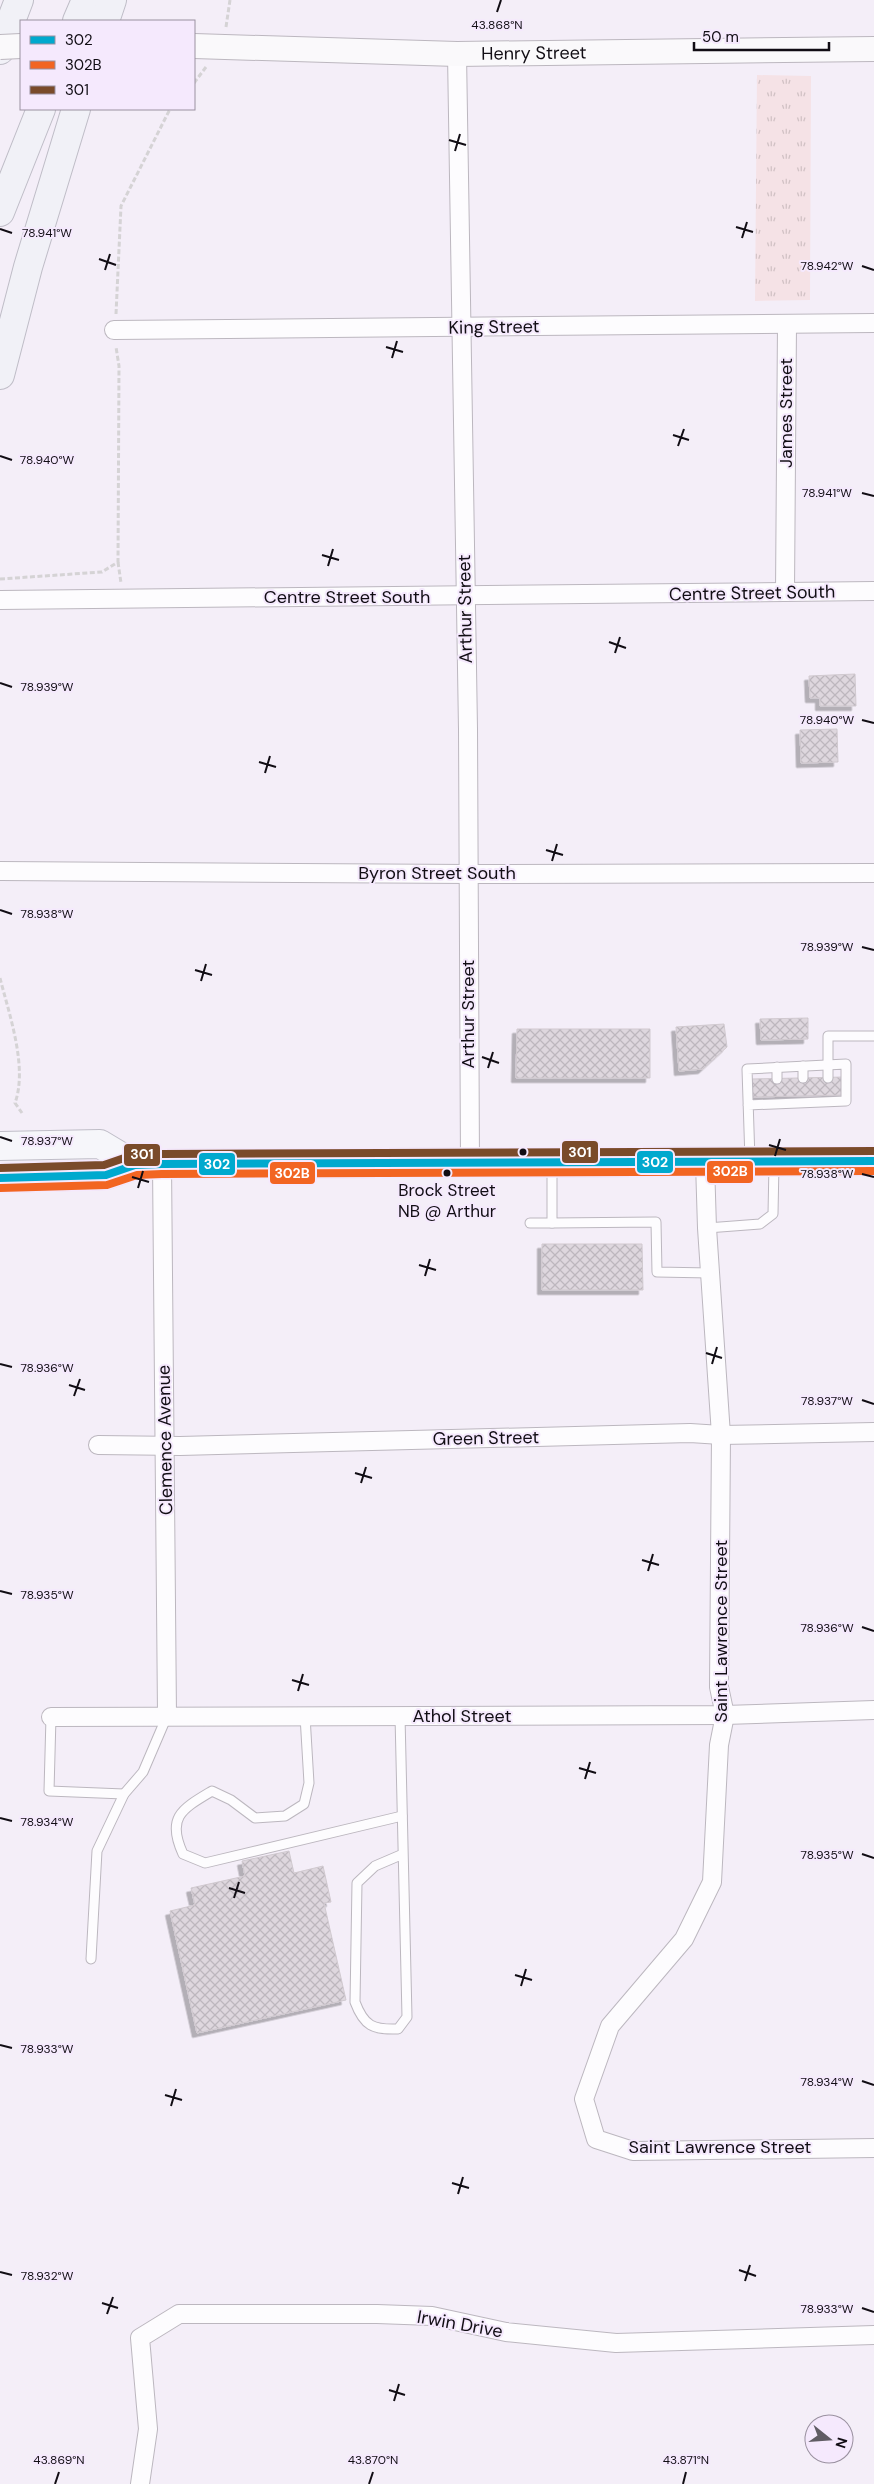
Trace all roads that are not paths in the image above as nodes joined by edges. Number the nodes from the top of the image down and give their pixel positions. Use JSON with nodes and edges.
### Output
{"nodes":[{"id":1,"x":19,"y":0,"type":"edge"},
{"id":2,"x":86,"y":0,"type":"edge"},
{"id":3,"x":112,"y":0,"type":"edge"},
{"id":4,"x":77,"y":20,"type":"edge"},
{"id":5,"x":105,"y":20,"type":"edge"},
{"id":6,"x":20,"y":46,"type":"edge"},
{"id":7,"x":195,"y":46,"type":"edge"},
{"id":8,"x":0,"y":49,"type":"edge"},
{"id":9,"x":874,"y":49,"type":"edge"},
{"id":10,"x":457,"y":54,"type":"junction"},
{"id":11,"x":41,"y":110,"type":"edge"},
{"id":12,"x":76,"y":110,"type":"edge"},
{"id":13,"x":0,"y":212,"type":"edge"},
{"id":14,"x":874,"y":323,"type":"edge"},
{"id":15,"x":787,"y":324,"type":"junction"},
{"id":16,"x":460,"y":328,"type":"junction"},
{"id":17,"x":114,"y":330,"type":"road end"},
{"id":18,"x":0,"y":375,"type":"edge"},
{"id":19,"x":874,"y":591,"type":"edge"},
{"id":20,"x":785,"y":592,"type":"junction"},
{"id":21,"x":464,"y":596,"type":"junction"},
{"id":22,"x":0,"y":600,"type":"edge"},
{"id":23,"x":0,"y":871,"type":"edge"},
{"id":24,"x":874,"y":873,"type":"edge"},
{"id":25,"x":468,"y":874,"type":"junction"},
{"id":26,"x":874,"y":1036,"type":"edge"},
{"id":27,"x":828,"y":1065,"type":"junction"},
{"id":28,"x":803,"y":1066,"type":"junction"},
{"id":29,"x":777,"y":1068,"type":"junction"},
{"id":30,"x":803,"y":1078,"type":"dead end"},
{"id":31,"x":828,"y":1078,"type":"dead end"},
{"id":32,"x":777,"y":1079,"type":"dead end"},
{"id":33,"x":748,"y":1105,"type":"junction"},
{"id":34,"x":0,"y":1146,"type":"edge"},
{"id":35,"x":762,"y":1161,"type":"junction"},
{"id":36,"x":874,"y":1161,"type":"edge"},
{"id":37,"x":706,"y":1163,"type":"junction"},
{"id":38,"x":162,"y":1164,"type":"junction"},
{"id":39,"x":470,"y":1164,"type":"junction"},
{"id":40,"x":552,"y":1164,"type":"junction"},
{"id":41,"x":136,"y":1165,"type":"junction"},
{"id":42,"x":0,"y":1178,"type":"edge"},
{"id":43,"x":530,"y":1223,"type":"dead end"},
{"id":44,"x":552,"y":1223,"type":"junction"},
{"id":45,"x":707,"y":1228,"type":"junction"},
{"id":46,"x":710,"y":1273,"type":"junction"},
{"id":47,"x":874,"y":1432,"type":"edge"},
{"id":48,"x":721,"y":1435,"type":"junction"},
{"id":49,"x":98,"y":1445,"type":"dead end"},
{"id":50,"x":166,"y":1446,"type":"junction"},
{"id":51,"x":874,"y":1710,"type":"edge"},
{"id":52,"x":167,"y":1715,"type":"junction"},
{"id":53,"x":725,"y":1715,"type":"junction"},
{"id":54,"x":51,"y":1716,"type":"joint"},
{"id":55,"x":305,"y":1716,"type":"junction"},
{"id":56,"x":400,"y":1716,"type":"junction"},
{"id":57,"x":124,"y":1794,"type":"junction"},
{"id":58,"x":402,"y":1816,"type":"junction"},
{"id":59,"x":403,"y":1854,"type":"junction"},
{"id":60,"x":91,"y":1959,"type":"dead end"},
{"id":61,"x":874,"y":2148,"type":"edge"},
{"id":62,"x":874,"y":2335,"type":"edge"},
{"id":63,"x":140,"y":2484,"type":"edge"}],
"edges":[{"from":1,"to":8,"type":"highway"},
{"from":2,"to":4,"type":"highway"},
{"from":3,"to":5,"type":"highway"},
{"from":6,"to":8,"type":"main road","bridge":true},
{"from":7,"to":10,"type":"main road","name":"Henry Street"},
{"from":9,"to":10,"type":"main road","name":"Henry Street"},
{"from":10,"to":16,"type":"street","name":"Arthur Street"},
{"from":11,"to":13,"type":"highway"},
{"from":12,"to":18,"type":"highway"},
{"from":14,"to":15,"type":"street","name":"King Street"},
{"from":15,"to":16,"type":"street","name":"King Street"},
{"from":15,"to":20,"type":"street","name":"James Street"},
{"from":16,"to":17,"type":"street","name":"King Street"},
{"from":16,"to":21,"type":"street","name":"Arthur Street"},
{"from":19,"to":20,"type":"street","name":"Centre Street South"},
{"from":20,"to":21,"type":"street","name":"Centre Street South"},
{"from":21,"to":22,"type":"street","name":"Centre Street South"},
{"from":21,"to":25,"type":"street","name":"Arthur Street"},
{"from":23,"to":25,"type":"street","name":"Byron Street South"},
{"from":24,"to":25,"type":"street","name":"Byron Street South"},
{"from":25,"to":39,"type":"street","name":"Arthur Street"},
{"from":26,"to":27,"type":"lane"},
{"from":27,"to":28,"type":"lane"},
{"from":27,"to":31,"type":"lane"},
{"from":27,"to":33,"type":"lane"},
{"from":28,"to":29,"type":"lane"},
{"from":28,"to":30,"type":"lane"},
{"from":29,"to":32,"type":"lane"},
{"from":29,"to":33,"type":"lane"},
{"from":33,"to":35,"type":"lane"},
{"from":34,"to":41,"type":"main road"},
{"from":35,"to":36,"type":"main road"},
{"from":35,"to":37,"type":"main road"},
{"from":35,"to":45,"type":"lane"},
{"from":37,"to":40,"type":"main road"},
{"from":37,"to":45,"type":"street","name":"Saint Lawrence Street"},
{"from":38,"to":39,"type":"main road"},
{"from":38,"to":41,"type":"main road"},
{"from":38,"to":50,"type":"street","name":"Clemence Avenue"},
{"from":39,"to":40,"type":"main road"},
{"from":40,"to":44,"type":"lane"},
{"from":41,"to":42,"type":"main road"},
{"from":43,"to":44,"type":"lane"},
{"from":44,"to":46,"type":"lane"},
{"from":45,"to":46,"type":"street","name":"Saint Lawrence Street"},
{"from":46,"to":48,"type":"street","name":"Saint Lawrence Street"},
{"from":47,"to":48,"type":"street","name":"Green Street"},
{"from":48,"to":50,"type":"street","name":"Green Street"},
{"from":48,"to":53,"type":"street","name":"Saint Lawrence Street"},
{"from":49,"to":50,"type":"street","name":"Green Street"},
{"from":50,"to":52,"type":"street","name":"Clemence Avenue"},
{"from":51,"to":53,"type":"street","name":"Athol Street"},
{"from":52,"to":54,"type":"street","name":"Athol Street"},
{"from":52,"to":55,"type":"street","name":"Athol Street"},
{"from":52,"to":57,"type":"lane"},
{"from":53,"to":56,"type":"street","name":"Athol Street"},
{"from":53,"to":61,"type":"street","name":"Saint Lawrence Street"},
{"from":54,"to":57,"type":"lane"},
{"from":55,"to":56,"type":"street","name":"Athol Street"},
{"from":55,"to":58,"type":"lane"},
{"from":56,"to":58,"type":"lane"},
{"from":57,"to":60,"type":"lane"},
{"from":58,"to":59,"type":"lane"},
{"from":59,"to":59,"type":"lane"},
{"from":62,"to":63,"type":"street","name":"Irwin Drive"}]}
